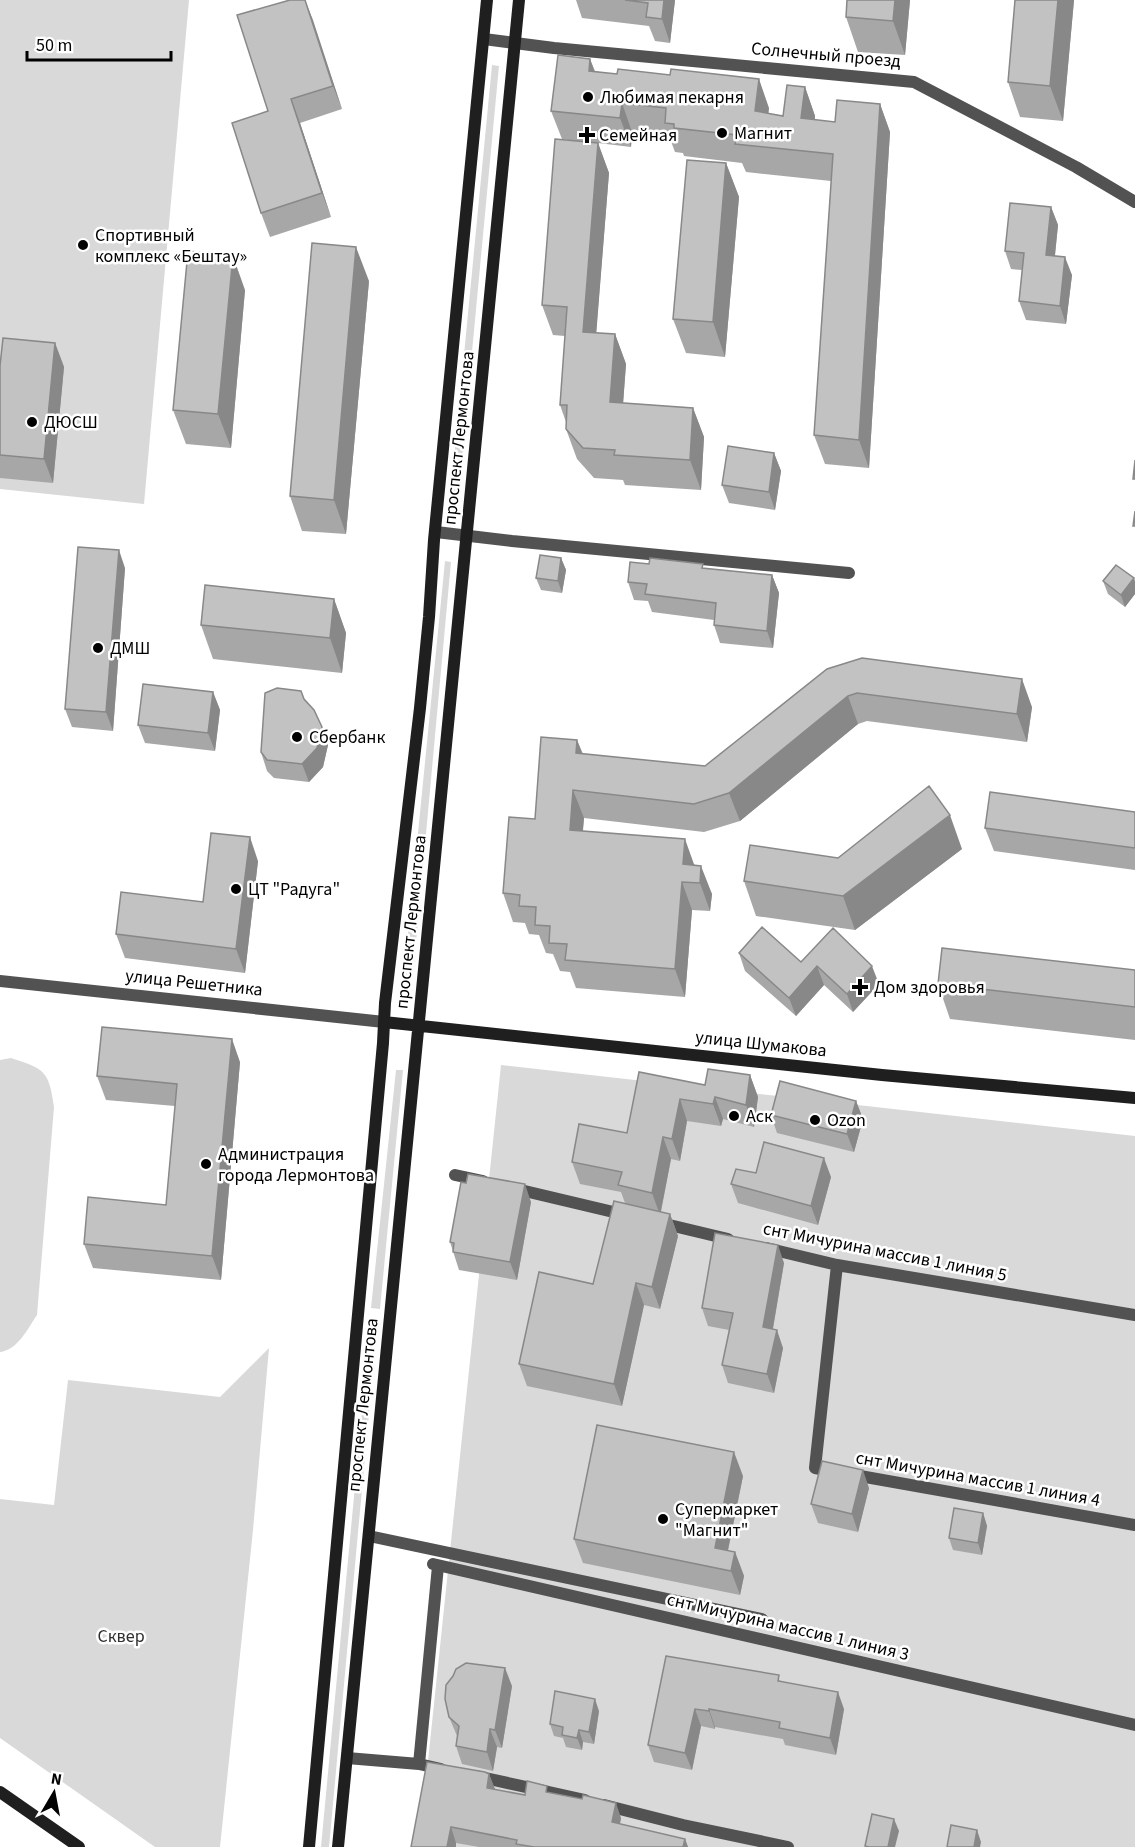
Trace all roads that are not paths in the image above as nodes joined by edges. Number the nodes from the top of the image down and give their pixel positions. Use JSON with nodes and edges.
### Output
{"nodes":[{"id":1,"x":487,"y":0,"type":"edge"},
{"id":2,"x":519,"y":0,"type":"edge"},
{"id":3,"x":484,"y":39,"type":"junction"},
{"id":4,"x":515,"y":43,"type":"junction"},
{"id":5,"x":1135,"y":202,"type":"edge"},
{"id":6,"x":436,"y":532,"type":"junction"},
{"id":7,"x":467,"y":536,"type":"junction"},
{"id":8,"x":849,"y":573,"type":"dead end"},
{"id":9,"x":0,"y":981,"type":"edge"},
{"id":10,"x":384,"y":1022,"type":"junction"},
{"id":11,"x":419,"y":1024,"type":"junction"},
{"id":12,"x":1135,"y":1098,"type":"edge"},
{"id":13,"x":455,"y":1175,"type":"dead end"},
{"id":14,"x":837,"y":1265,"type":"junction"},
{"id":15,"x":1135,"y":1315,"type":"edge"},
{"id":16,"x":1135,"y":1525,"type":"edge"},
{"id":17,"x":369,"y":1536,"type":"junction"},
{"id":18,"x":762,"y":1619,"type":"dead end"},
{"id":19,"x":1135,"y":1725,"type":"edge"},
{"id":20,"x":347,"y":1758,"type":"junction"},
{"id":21,"x":419,"y":1764,"type":"junction"},
{"id":22,"x":0,"y":1792,"type":"edge"},
{"id":23,"x":79,"y":1847,"type":"edge"},
{"id":24,"x":309,"y":1847,"type":"edge"},
{"id":25,"x":338,"y":1847,"type":"edge"},
{"id":26,"x":788,"y":1847,"type":"edge"}],
"edges":[{"from":1,"to":3,"type":"street","name":"проспект Лермонтова"},
{"from":2,"to":4,"type":"street","name":"проспект Лермонтова"},
{"from":3,"to":4,"type":"street","name":"Солнечный проезд"},
{"from":3,"to":6,"type":"street","name":"проспект Лермонтова"},
{"from":4,"to":5,"type":"street","name":"Солнечный проезд"},
{"from":4,"to":7,"type":"street","name":"проспект Лермонтова"},
{"from":6,"to":7,"type":"street"},
{"from":6,"to":10,"type":"street","name":"проспект Лермонтова"},
{"from":7,"to":8,"type":"street"},
{"from":7,"to":11,"type":"street","name":"проспект Лермонтова"},
{"from":9,"to":10,"type":"street","name":"улица Решетника"},
{"from":10,"to":11,"type":"street","name":"улица Шумакова"},
{"from":10,"to":24,"type":"street","name":"проспект Лермонтова"},
{"from":11,"to":12,"type":"street","name":"улица Шумакова"},
{"from":11,"to":17,"type":"street","name":"проспект Лермонтова"},
{"from":13,"to":14,"type":"street","name":"снт Мичурина массив 1 линия 5"},
{"from":14,"to":15,"type":"street","name":"снт Мичурина массив 1 линия 5"},
{"from":14,"to":16,"type":"street","name":"снт Мичурина массив 1 линия 4"},
{"from":17,"to":18,"type":"street"},
{"from":17,"to":20,"type":"street","name":"проспект Лермонтова"},
{"from":19,"to":21,"type":"street","name":"снт Мичурина массив 1 линия 3"},
{"from":20,"to":21,"type":"street"},
{"from":20,"to":25,"type":"street","name":"проспект Лермонтова"},
{"from":21,"to":26,"type":"street"},
{"from":22,"to":23,"type":"street"}]}
